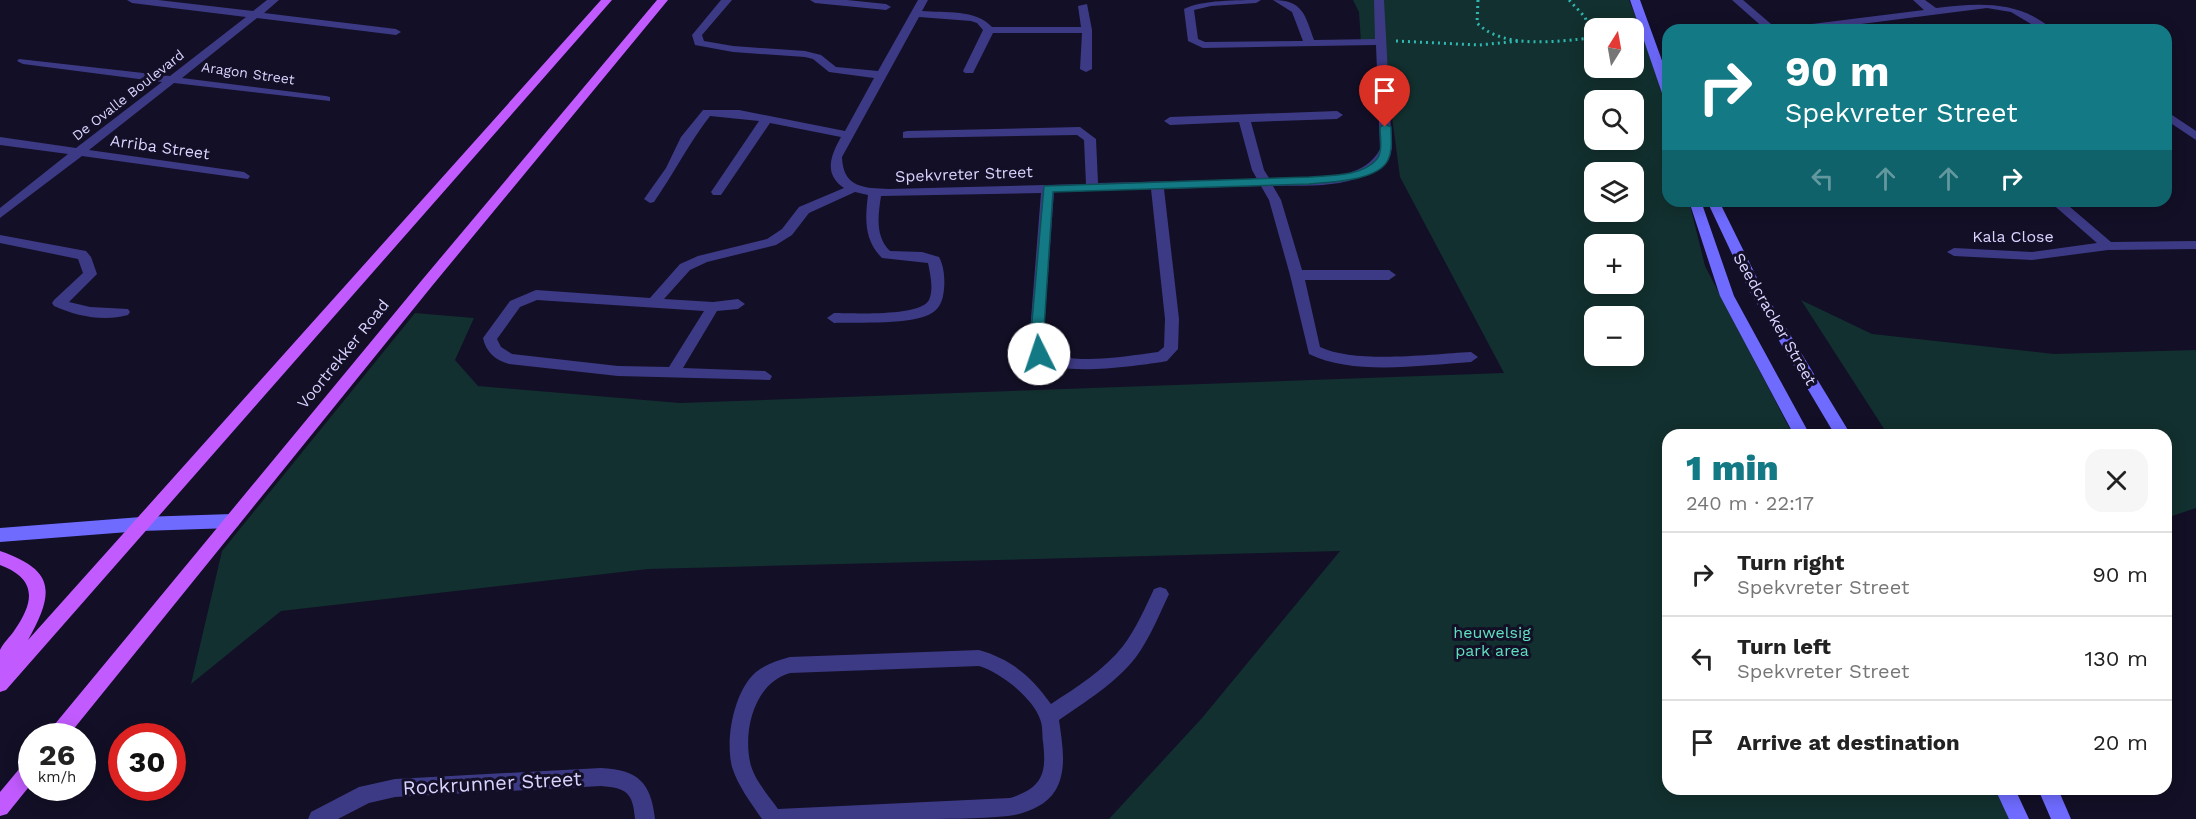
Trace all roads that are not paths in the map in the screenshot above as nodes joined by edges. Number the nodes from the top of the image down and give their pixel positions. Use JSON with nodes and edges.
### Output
{"nodes":[{"id":1,"x":132,"y":0,"type":"edge"},
{"id":2,"x":274,"y":0,"type":"edge"},
{"id":3,"x":607,"y":0,"type":"edge"},
{"id":4,"x":663,"y":0,"type":"edge"},
{"id":5,"x":727,"y":0,"type":"edge"},
{"id":6,"x":815,"y":0,"type":"edge"},
{"id":7,"x":923,"y":0,"type":"edge"},
{"id":8,"x":1256,"y":0,"type":"edge"},
{"id":9,"x":1278,"y":0,"type":"edge"},
{"id":10,"x":1379,"y":0,"type":"edge"},
{"id":11,"x":1635,"y":0,"type":"edge"},
{"id":12,"x":1737,"y":0,"type":"edge"},
{"id":13,"x":1918,"y":0,"type":"edge"},
{"id":14,"x":1083,"y":6,"type":"dead end"},
{"id":15,"x":886,"y":7,"type":"dead end"},
{"id":16,"x":1934,"y":12,"type":"junction"},
{"id":17,"x":915,"y":14,"type":"junction"},
{"id":18,"x":256,"y":15,"type":"junction"},
{"id":19,"x":1766,"y":24,"type":"edge"},
{"id":20,"x":1869,"y":24,"type":"edge"},
{"id":21,"x":2038,"y":24,"type":"edge"},
{"id":22,"x":989,"y":30,"type":"junction"},
{"id":23,"x":1087,"y":30,"type":"junction"},
{"id":24,"x":396,"y":32,"type":"dead end"},
{"id":25,"x":1382,"y":41,"type":"junction"},
{"id":26,"x":1310,"y":44,"type":"junction"},
{"id":27,"x":23,"y":61,"type":"dead end"},
{"id":28,"x":1086,"y":69,"type":"dead end"},
{"id":29,"x":969,"y":71,"type":"dead end"},
{"id":30,"x":881,"y":75,"type":"junction"},
{"id":31,"x":1662,"y":76,"type":"edge"},
{"id":32,"x":175,"y":79,"type":"junction"},
{"id":33,"x":326,"y":99,"type":"dead end"},
{"id":34,"x":1337,"y":115,"type":"dead end"},
{"id":35,"x":1244,"y":117,"type":"junction"},
{"id":36,"x":2172,"y":119,"type":"edge"},
{"id":37,"x":766,"y":120,"type":"junction"},
{"id":38,"x":1170,"y":121,"type":"dead end"},
{"id":39,"x":848,"y":135,"type":"junction"},
{"id":40,"x":907,"y":135,"type":"dead end"},
{"id":41,"x":2196,"y":136,"type":"edge"},
{"id":42,"x":0,"y":141,"type":"edge"},
{"id":43,"x":79,"y":153,"type":"junction"},
{"id":44,"x":244,"y":176,"type":"dead end"},
{"id":45,"x":1263,"y":181,"type":"junction"},
{"id":46,"x":1156,"y":185,"type":"junction"},
{"id":47,"x":1092,"y":187,"type":"junction"},
{"id":48,"x":1048,"y":188,"type":"junction"},
{"id":49,"x":852,"y":189,"type":"junction"},
{"id":50,"x":717,"y":192,"type":"dead end"},
{"id":51,"x":875,"y":192,"type":"junction"},
{"id":52,"x":650,"y":199,"type":"dead end"},
{"id":53,"x":1697,"y":207,"type":"edge"},
{"id":54,"x":1716,"y":207,"type":"edge"},
{"id":55,"x":2062,"y":207,"type":"edge"},
{"id":56,"x":0,"y":214,"type":"edge"},
{"id":57,"x":0,"y":240,"type":"edge"},
{"id":58,"x":2196,"y":245,"type":"edge"},
{"id":59,"x":2108,"y":246,"type":"junction"},
{"id":60,"x":1954,"y":252,"type":"dead end"},
{"id":61,"x":1297,"y":275,"type":"junction"},
{"id":62,"x":1389,"y":275,"type":"dead end"},
{"id":63,"x":654,"y":302,"type":"junction"},
{"id":64,"x":738,"y":304,"type":"dead end"},
{"id":65,"x":713,"y":307,"type":"junction"},
{"id":66,"x":123,"y":312,"type":"dead end"},
{"id":67,"x":834,"y":318,"type":"dead end"},
{"id":68,"x":1471,"y":357,"type":"dead end"},
{"id":69,"x":673,"y":373,"type":"junction"},
{"id":70,"x":765,"y":376,"type":"dead end"},
{"id":71,"x":1799,"y":429,"type":"edge"},
{"id":72,"x":1839,"y":429,"type":"edge"},
{"id":73,"x":231,"y":521,"type":"junction"},
{"id":74,"x":141,"y":524,"type":"junction"},
{"id":75,"x":0,"y":534,"type":"edge"},
{"id":76,"x":0,"y":558,"type":"edge"},
{"id":77,"x":1160,"y":594,"type":"dead end"},
{"id":78,"x":0,"y":664,"type":"edge"},
{"id":79,"x":0,"y":684,"type":"edge"},
{"id":80,"x":1049,"y":716,"type":"junction"},
{"id":81,"x":68,"y":723,"type":"edge"},
{"id":82,"x":18,"y":785,"type":"edge"},
{"id":83,"x":2008,"y":795,"type":"edge"},
{"id":84,"x":2051,"y":795,"type":"edge"},
{"id":85,"x":0,"y":807,"type":"edge"},
{"id":86,"x":318,"y":819,"type":"edge"},
{"id":87,"x":645,"y":819,"type":"edge"},
{"id":88,"x":773,"y":819,"type":"edge"},
{"id":89,"x":2019,"y":819,"type":"edge"},
{"id":90,"x":2061,"y":819,"type":"edge"}],
"edges":[{"from":1,"to":18,"type":"street"},
{"from":2,"to":18,"type":"street","name":"De Ovalle Boulevard"},
{"from":3,"to":74,"type":"main road"},
{"from":4,"to":73,"type":"main road","name":"Voortrekker Road"},
{"from":5,"to":30,"type":"street"},
{"from":6,"to":15,"type":"street"},
{"from":7,"to":17,"type":"street"},
{"from":8,"to":26,"type":"street"},
{"from":9,"to":26,"type":"street"},
{"from":10,"to":25,"type":"street","name":"Spekvreter Street"},
{"from":11,"to":31,"type":"street"},
{"from":12,"to":19,"type":"street"},
{"from":13,"to":16,"type":"street"},
{"from":14,"to":23,"type":"street"},
{"from":16,"to":20,"type":"street"},
{"from":16,"to":21,"type":"street"},
{"from":17,"to":22,"type":"street"},
{"from":17,"to":30,"type":"street"},
{"from":18,"to":24,"type":"street"},
{"from":18,"to":32,"type":"street","name":"De Ovalle Boulevard"},
{"from":22,"to":23,"type":"street"},
{"from":22,"to":29,"type":"street"},
{"from":23,"to":28,"type":"street"},
{"from":25,"to":26,"type":"street"},
{"from":25,"to":45,"type":"street","name":"Spekvreter Street"},
{"from":27,"to":32,"type":"street","name":"Aragon Street"},
{"from":30,"to":39,"type":"street"},
{"from":32,"to":33,"type":"street","name":"Aragon Street"},
{"from":32,"to":43,"type":"street","name":"De Ovalle Boulevard"},
{"from":34,"to":35,"type":"street"},
{"from":35,"to":38,"type":"street"},
{"from":35,"to":45,"type":"street"},
{"from":36,"to":41,"type":"street"},
{"from":37,"to":39,"type":"street"},
{"from":37,"to":50,"type":"street"},
{"from":37,"to":52,"type":"street"},
{"from":39,"to":49,"type":"street"},
{"from":40,"to":47,"type":"street"},
{"from":42,"to":43,"type":"street","name":"Arriba Street"},
{"from":43,"to":44,"type":"street","name":"Arriba Street"},
{"from":43,"to":56,"type":"street","name":"De Ovalle Boulevard"},
{"from":45,"to":46,"type":"street","name":"Spekvreter Street"},
{"from":45,"to":61,"type":"street"},
{"from":46,"to":47,"type":"street","name":"Spekvreter Street"},
{"from":46,"to":48,"type":"street"},
{"from":47,"to":48,"type":"street","name":"Spekvreter Street"},
{"from":48,"to":51,"type":"street","name":"Spekvreter Street"},
{"from":49,"to":51,"type":"street","name":"Spekvreter Street"},
{"from":49,"to":63,"type":"street"},
{"from":51,"to":67,"type":"street"},
{"from":53,"to":71,"type":"street","name":"Seedcracker Street"},
{"from":54,"to":72,"type":"street","name":"Seedcracker Street"},
{"from":55,"to":59,"type":"street"},
{"from":57,"to":66,"type":"street"},
{"from":58,"to":59,"type":"street","name":"Kala Close"},
{"from":59,"to":60,"type":"street","name":"Kala Close"},
{"from":61,"to":62,"type":"street"},
{"from":61,"to":68,"type":"street"},
{"from":63,"to":65,"type":"street"},
{"from":63,"to":69,"type":"street"},
{"from":64,"to":65,"type":"street"},
{"from":65,"to":69,"type":"street"},
{"from":69,"to":70,"type":"street"},
{"from":73,"to":74,"type":"street"},
{"from":73,"to":81,"type":"main road","name":"Voortrekker Road"},
{"from":74,"to":75,"type":"street"},
{"from":74,"to":79,"type":"main road"},
{"from":76,"to":78,"type":"main road"},
{"from":77,"to":80,"type":"street"},
{"from":80,"to":88,"type":"street"},
{"from":80,"to":88,"type":"street"},
{"from":82,"to":85,"type":"main road"},
{"from":83,"to":89,"type":"street"},
{"from":84,"to":90,"type":"street"},
{"from":86,"to":87,"type":"street","name":"Rockrunner Street"}]}
